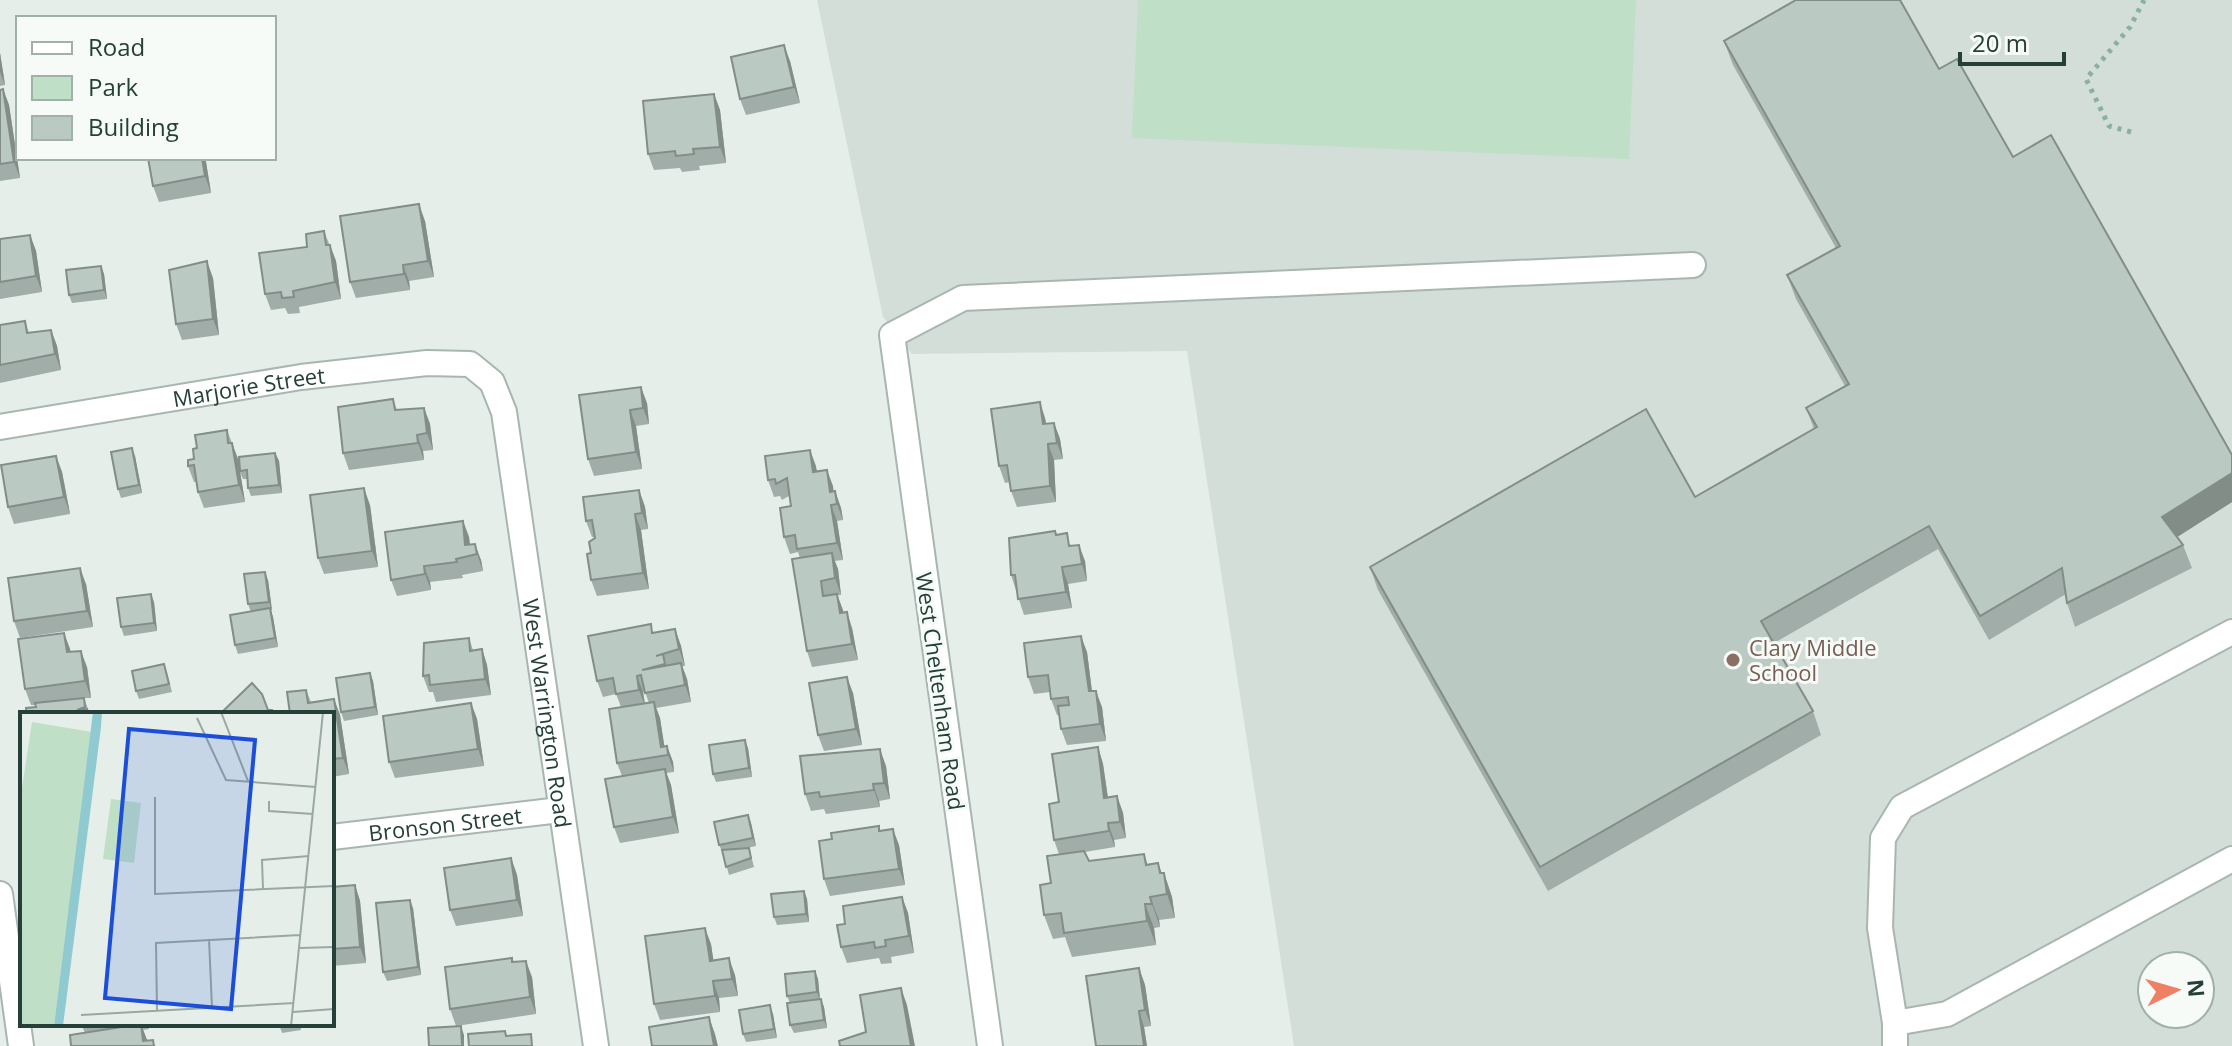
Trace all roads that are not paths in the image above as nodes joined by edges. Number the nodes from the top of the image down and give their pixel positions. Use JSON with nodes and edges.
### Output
{"nodes":[{"id":1,"x":1693,"y":265,"type":"dead end"},
{"id":2,"x":492,"y":382,"type":"joint"},
{"id":3,"x":0,"y":427,"type":"edge"},
{"id":4,"x":2232,"y":632,"type":"edge"},
{"id":5,"x":560,"y":810,"type":"junction"},
{"id":6,"x":334,"y":837,"type":"edge"},
{"id":7,"x":2232,"y":859,"type":"edge"},
{"id":8,"x":20,"y":886,"type":"edge"},
{"id":9,"x":0,"y":891,"type":"edge"},
{"id":10,"x":1895,"y":1034,"type":"edge"},
{"id":11,"x":21,"y":1046,"type":"edge"},
{"id":12,"x":596,"y":1046,"type":"edge"},
{"id":13,"x":990,"y":1046,"type":"edge"}],
"edges":[{"from":1,"to":13,"type":"street","name":"West Cheltenham Road"},
{"from":2,"to":3,"type":"street","name":"Marjorie Street"},
{"from":2,"to":5,"type":"street","name":"West Warrington Road"},
{"from":4,"to":10,"type":"street"},
{"from":5,"to":6,"type":"street","name":"Bronson Street"},
{"from":5,"to":12,"type":"street","name":"West Warrington Road"},
{"from":7,"to":10,"type":"street"},
{"from":8,"to":9,"type":"street"},
{"from":9,"to":11,"type":"street"}]}
